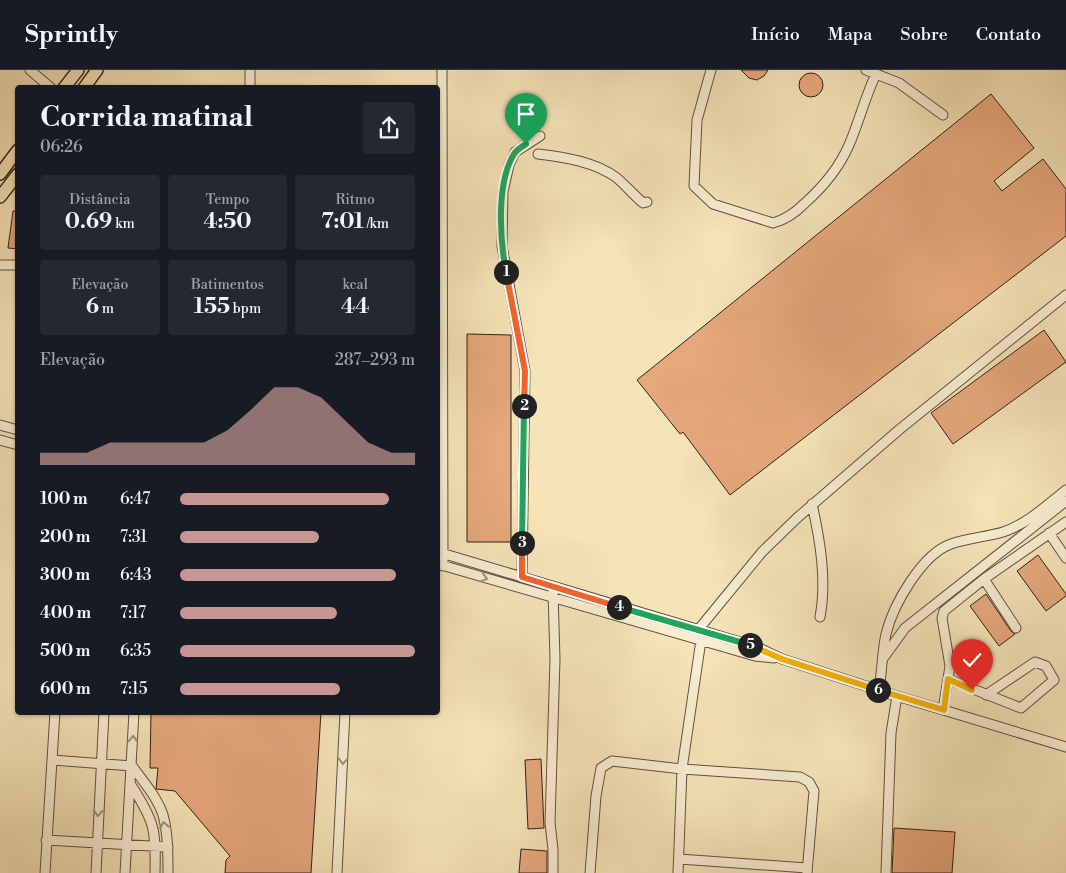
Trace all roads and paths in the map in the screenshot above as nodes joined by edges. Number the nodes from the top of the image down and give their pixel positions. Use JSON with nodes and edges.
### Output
{"nodes":[{"id":1,"x":30,"y":70,"type":"edge"},
{"id":2,"x":78,"y":70,"type":"edge"},
{"id":3,"x":97,"y":70,"type":"edge"},
{"id":4,"x":250,"y":70,"type":"edge"},
{"id":5,"x":442,"y":70,"type":"edge"},
{"id":6,"x":710,"y":70,"type":"edge"},
{"id":7,"x":866,"y":70,"type":"edge"},
{"id":8,"x":876,"y":74,"type":"junction"},
{"id":9,"x":48,"y":85,"type":"edge"},
{"id":10,"x":66,"y":85,"type":"edge"},
{"id":11,"x":86,"y":85,"type":"edge"},
{"id":12,"x":250,"y":85,"type":"edge"},
{"id":13,"x":943,"y":115,"type":"dead end"},
{"id":14,"x":540,"y":136,"type":"dead end"},
{"id":15,"x":15,"y":154,"type":"edge"},
{"id":16,"x":538,"y":154,"type":"dead end"},
{"id":17,"x":0,"y":174,"type":"edge"},
{"id":18,"x":15,"y":178,"type":"edge"},
{"id":19,"x":0,"y":197,"type":"edge"},
{"id":20,"x":647,"y":202,"type":"dead end"},
{"id":21,"x":0,"y":265,"type":"edge"},
{"id":22,"x":15,"y":265,"type":"edge"},
{"id":23,"x":1066,"y":295,"type":"edge"},
{"id":24,"x":0,"y":425,"type":"edge"},
{"id":25,"x":15,"y":429,"type":"edge"},
{"id":26,"x":0,"y":440,"type":"edge"},
{"id":27,"x":15,"y":444,"type":"edge"},
{"id":28,"x":1066,"y":490,"type":"edge"},
{"id":29,"x":1066,"y":501,"type":"edge"},
{"id":30,"x":812,"y":504,"type":"junction"},
{"id":31,"x":1066,"y":522,"type":"edge"},
{"id":32,"x":1049,"y":534,"type":"junction"},
{"id":33,"x":440,"y":553,"type":"edge"},
{"id":34,"x":1066,"y":558,"type":"edge"},
{"id":35,"x":440,"y":565,"type":"edge"},
{"id":36,"x":522,"y":577,"type":"junction"},
{"id":37,"x":984,"y":579,"type":"junction"},
{"id":38,"x":554,"y":587,"type":"junction"},
{"id":39,"x":553,"y":598,"type":"junction"},
{"id":40,"x":820,"y":617,"type":"dead end"},
{"id":41,"x":646,"y":620,"type":"junction"},
{"id":42,"x":1016,"y":628,"type":"dead end"},
{"id":43,"x":698,"y":630,"type":"junction"},
{"id":44,"x":701,"y":640,"type":"junction"},
{"id":45,"x":884,"y":658,"type":"junction"},
{"id":46,"x":782,"y":659,"type":"junction"},
{"id":47,"x":948,"y":679,"type":"junction"},
{"id":48,"x":879,"y":690,"type":"junction"},
{"id":49,"x":986,"y":695,"type":"junction"},
{"id":50,"x":897,"y":696,"type":"junction"},
{"id":51,"x":944,"y":710,"type":"junction"},
{"id":52,"x":55,"y":715,"type":"edge"},
{"id":53,"x":104,"y":715,"type":"edge"},
{"id":54,"x":134,"y":715,"type":"edge"},
{"id":55,"x":345,"y":715,"type":"edge"},
{"id":56,"x":1066,"y":747,"type":"edge"},
{"id":57,"x":52,"y":760,"type":"junction"},
{"id":58,"x":101,"y":764,"type":"junction"},
{"id":59,"x":132,"y":766,"type":"junction"},
{"id":60,"x":682,"y":769,"type":"junction"},
{"id":61,"x":131,"y":785,"type":"junction"},
{"id":62,"x":46,"y":840,"type":"junction"},
{"id":63,"x":96,"y":842,"type":"junction"},
{"id":64,"x":126,"y":844,"type":"junction"},
{"id":65,"x":156,"y":846,"type":"junction"},
{"id":66,"x":168,"y":846,"type":"junction"},
{"id":67,"x":679,"y":859,"type":"junction"},
{"id":68,"x":807,"y":871,"type":"edge"},
{"id":69,"x":44,"y":873,"type":"edge"},
{"id":70,"x":96,"y":873,"type":"edge"},
{"id":71,"x":125,"y":873,"type":"edge"},
{"id":72,"x":155,"y":873,"type":"edge"},
{"id":73,"x":168,"y":873,"type":"edge"},
{"id":74,"x":337,"y":873,"type":"edge"},
{"id":75,"x":553,"y":873,"type":"edge"},
{"id":76,"x":590,"y":873,"type":"edge"},
{"id":77,"x":678,"y":873,"type":"edge"},
{"id":78,"x":886,"y":873,"type":"edge"}],
"edges":[{"from":1,"to":9,"type":"street"},
{"from":2,"to":10,"type":"main road"},
{"from":3,"to":11,"type":"main road"},
{"from":4,"to":12,"type":"street"},
{"from":5,"to":33,"type":"street"},
{"from":6,"to":8,"type":"street"},
{"from":7,"to":8,"type":"street"},
{"from":8,"to":13,"type":"street"},
{"from":14,"to":36,"type":"street"},
{"from":15,"to":17,"type":"main road"},
{"from":16,"to":20,"type":"street"},
{"from":18,"to":19,"type":"main road"},
{"from":21,"to":22,"type":"street"},
{"from":23,"to":30,"type":"street"},
{"from":24,"to":25,"type":"street"},
{"from":26,"to":27,"type":"street"},
{"from":28,"to":45,"type":"street"},
{"from":29,"to":45,"type":"street"},
{"from":30,"to":40,"type":"street"},
{"from":30,"to":43,"type":"street"},
{"from":31,"to":32,"type":"street"},
{"from":32,"to":34,"type":"street"},
{"from":32,"to":37,"type":"street"},
{"from":33,"to":35,"type":"street"},
{"from":33,"to":36,"type":"street"},
{"from":35,"to":39,"type":"street","one_way":true},
{"from":36,"to":38,"type":"street"},
{"from":37,"to":42,"type":"street"},
{"from":37,"to":47,"type":"street"},
{"from":38,"to":39,"type":"street"},
{"from":38,"to":41,"type":"street"},
{"from":39,"to":41,"type":"street"},
{"from":39,"to":75,"type":"street"},
{"from":41,"to":43,"type":"street"},
{"from":41,"to":44,"type":"street"},
{"from":43,"to":46,"type":"street"},
{"from":44,"to":46,"type":"street"},
{"from":44,"to":60,"type":"street"},
{"from":45,"to":48,"type":"street"},
{"from":46,"to":48,"type":"street"},
{"from":47,"to":49,"type":"street"},
{"from":47,"to":51,"type":"street"},
{"from":48,"to":50,"type":"street"},
{"from":49,"to":49,"type":"street"},
{"from":50,"to":51,"type":"street"},
{"from":50,"to":78,"type":"street"},
{"from":51,"to":56,"type":"street"},
{"from":52,"to":57,"type":"street"},
{"from":53,"to":58,"type":"street"},
{"from":59,"to":54,"type":"street","one_way":true},
{"from":55,"to":74,"type":"street","one_way":true},
{"from":57,"to":58,"type":"street"},
{"from":57,"to":62,"type":"street"},
{"from":58,"to":59,"type":"street"},
{"from":58,"to":63,"type":"street","one_way":true},
{"from":59,"to":61,"type":"street"},
{"from":66,"to":59,"type":"street","one_way":true},
{"from":60,"to":67,"type":"street"},
{"from":60,"to":68,"type":"street"},
{"from":60,"to":76,"type":"street"},
{"from":61,"to":64,"type":"street"},
{"from":61,"to":65,"type":"street"},
{"from":62,"to":63,"type":"street"},
{"from":62,"to":69,"type":"street"},
{"from":63,"to":64,"type":"street"},
{"from":63,"to":70,"type":"street"},
{"from":64,"to":65,"type":"street"},
{"from":64,"to":71,"type":"street"},
{"from":65,"to":66,"type":"street"},
{"from":65,"to":72,"type":"street"},
{"from":66,"to":73,"type":"street"},
{"from":67,"to":68,"type":"street"},
{"from":67,"to":77,"type":"street"}]}
